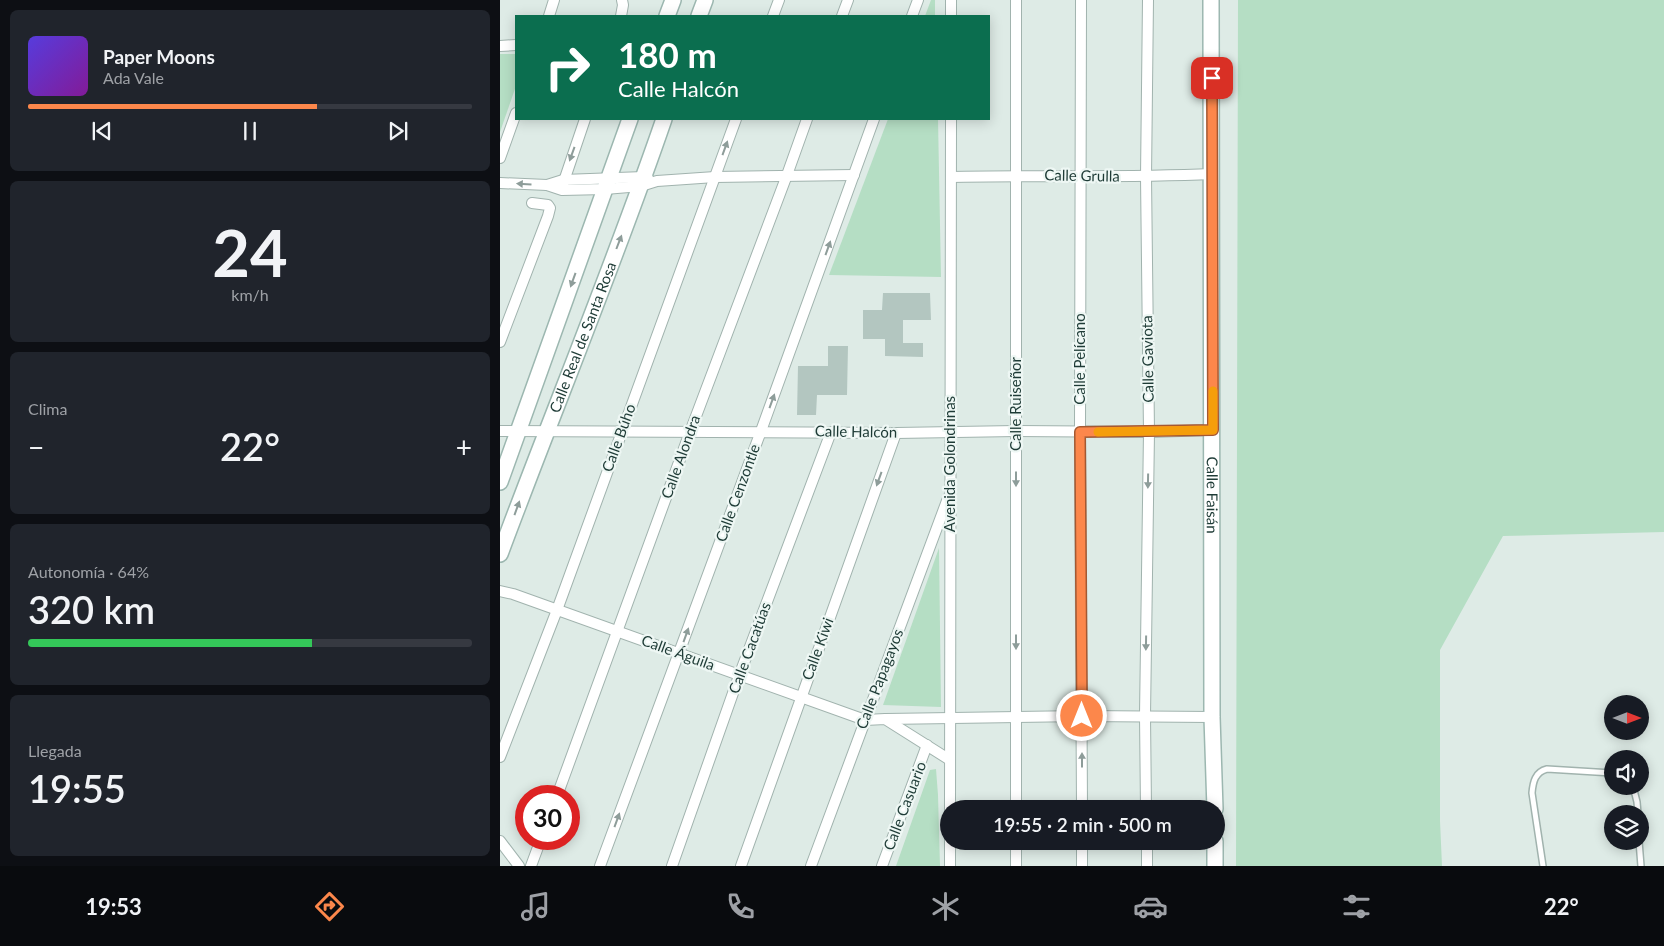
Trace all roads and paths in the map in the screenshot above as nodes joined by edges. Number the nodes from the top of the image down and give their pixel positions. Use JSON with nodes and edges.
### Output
{"nodes":[{"id":1,"x":554,"y":0,"type":"edge"},
{"id":2,"x":622,"y":0,"type":"edge"},
{"id":3,"x":673,"y":0,"type":"edge"},
{"id":4,"x":705,"y":0,"type":"edge"},
{"id":5,"x":779,"y":0,"type":"edge"},
{"id":6,"x":848,"y":0,"type":"edge"},
{"id":7,"x":918,"y":0,"type":"edge"},
{"id":8,"x":951,"y":0,"type":"edge"},
{"id":9,"x":1016,"y":0,"type":"edge"},
{"id":10,"x":1081,"y":0,"type":"edge"},
{"id":11,"x":1148,"y":0,"type":"edge"},
{"id":12,"x":1211,"y":0,"type":"edge"},
{"id":13,"x":549,"y":15,"type":"edge"},
{"id":14,"x":621,"y":15,"type":"edge"},
{"id":15,"x":667,"y":15,"type":"edge"},
{"id":16,"x":699,"y":15,"type":"edge"},
{"id":17,"x":773,"y":15,"type":"edge"},
{"id":18,"x":842,"y":15,"type":"edge"},
{"id":19,"x":912,"y":15,"type":"edge"},
{"id":20,"x":951,"y":15,"type":"edge"},
{"id":21,"x":515,"y":45,"type":"edge"},
{"id":22,"x":500,"y":46,"type":"edge"},
{"id":23,"x":515,"y":116,"type":"edge"},
{"id":24,"x":585,"y":120,"type":"edge"},
{"id":25,"x":630,"y":120,"type":"edge"},
{"id":26,"x":664,"y":120,"type":"edge"},
{"id":27,"x":736,"y":120,"type":"edge"},
{"id":28,"x":806,"y":120,"type":"edge"},
{"id":29,"x":874,"y":120,"type":"edge"},
{"id":30,"x":951,"y":120,"type":"edge"},
{"id":31,"x":500,"y":158,"type":"edge"},
{"id":32,"x":1212,"y":174,"type":"junction"},
{"id":33,"x":787,"y":175,"type":"junction"},
{"id":34,"x":854,"y":175,"type":"junction"},
{"id":35,"x":1015,"y":175,"type":"junction"},
{"id":36,"x":715,"y":177,"type":"junction"},
{"id":37,"x":951,"y":177,"type":"junction"},
{"id":38,"x":1080,"y":177,"type":"junction"},
{"id":39,"x":1146,"y":177,"type":"junction"},
{"id":40,"x":647,"y":181,"type":"junction"},
{"id":41,"x":500,"y":183,"type":"edge"},
{"id":42,"x":607,"y":184,"type":"junction"},
{"id":43,"x":563,"y":185,"type":"junction"},
{"id":44,"x":532,"y":203,"type":"dead end"},
{"id":45,"x":500,"y":342,"type":"edge"},
{"id":46,"x":1016,"y":430,"type":"junction"},
{"id":47,"x":1213,"y":430,"type":"junction"},
{"id":48,"x":500,"y":431,"type":"edge"},
{"id":49,"x":519,"y":431,"type":"junction"},
{"id":50,"x":546,"y":431,"type":"junction"},
{"id":51,"x":761,"y":431,"type":"junction"},
{"id":52,"x":621,"y":432,"type":"junction"},
{"id":53,"x":690,"y":432,"type":"junction"},
{"id":54,"x":831,"y":432,"type":"junction"},
{"id":55,"x":950,"y":432,"type":"junction"},
{"id":56,"x":1080,"y":432,"type":"junction"},
{"id":57,"x":1149,"y":432,"type":"junction"},
{"id":58,"x":896,"y":433,"type":"junction"},
{"id":59,"x":500,"y":482,"type":"edge"},
{"id":60,"x":950,"y":492,"type":"junction"},
{"id":61,"x":500,"y":554,"type":"edge"},
{"id":62,"x":500,"y":591,"type":"edge"},
{"id":63,"x":557,"y":610,"type":"junction"},
{"id":64,"x":618,"y":632,"type":"junction"},
{"id":65,"x":679,"y":653,"type":"junction"},
{"id":66,"x":739,"y":676,"type":"junction"},
{"id":67,"x":801,"y":698,"type":"junction"},
{"id":68,"x":1082,"y":716,"type":"junction"},
{"id":69,"x":1145,"y":716,"type":"junction"},
{"id":70,"x":950,"y":717,"type":"junction"},
{"id":71,"x":1016,"y":717,"type":"junction"},
{"id":72,"x":1212,"y":717,"type":"junction"},
{"id":73,"x":885,"y":719,"type":"junction"},
{"id":74,"x":865,"y":720,"type":"junction"},
{"id":75,"x":927,"y":746,"type":"junction"},
{"id":76,"x":500,"y":757,"type":"edge"},
{"id":77,"x":950,"y":760,"type":"junction"},
{"id":78,"x":1604,"y":773,"type":"edge"},
{"id":79,"x":561,"y":785,"type":"edge"},
{"id":80,"x":950,"y":800,"type":"edge"},
{"id":81,"x":1016,"y":800,"type":"edge"},
{"id":82,"x":1082,"y":800,"type":"edge"},
{"id":83,"x":1146,"y":800,"type":"edge"},
{"id":84,"x":1215,"y":800,"type":"edge"},
{"id":85,"x":500,"y":841,"type":"edge"},
{"id":86,"x":537,"y":850,"type":"edge"},
{"id":87,"x":950,"y":850,"type":"edge"},
{"id":88,"x":1016,"y":850,"type":"edge"},
{"id":89,"x":1082,"y":850,"type":"edge"},
{"id":90,"x":1147,"y":850,"type":"edge"},
{"id":91,"x":1215,"y":850,"type":"edge"},
{"id":92,"x":1640,"y":850,"type":"edge"},
{"id":93,"x":519,"y":866,"type":"edge"},
{"id":94,"x":531,"y":866,"type":"edge"},
{"id":95,"x":600,"y":866,"type":"edge"},
{"id":96,"x":672,"y":866,"type":"edge"},
{"id":97,"x":741,"y":866,"type":"edge"},
{"id":98,"x":811,"y":866,"type":"edge"},
{"id":99,"x":882,"y":866,"type":"edge"},
{"id":100,"x":950,"y":866,"type":"edge"},
{"id":101,"x":1016,"y":866,"type":"edge"},
{"id":102,"x":1082,"y":866,"type":"edge"},
{"id":103,"x":1147,"y":866,"type":"edge"},
{"id":104,"x":1215,"y":866,"type":"edge"},
{"id":105,"x":1543,"y":866,"type":"edge"},
{"id":106,"x":1641,"y":866,"type":"edge"}],
"edges":[{"from":1,"to":13,"type":"street"},
{"from":2,"to":14,"type":"street"},
{"from":3,"to":15,"type":"street"},
{"from":4,"to":16,"type":"street"},
{"from":5,"to":17,"type":"street"},
{"from":6,"to":18,"type":"street"},
{"from":7,"to":19,"type":"street"},
{"from":8,"to":20,"type":"street"},
{"from":9,"to":35,"type":"street","name":"Calle Ruiseñor"},
{"from":10,"to":38,"type":"street","name":"Calle Pelícano"},
{"from":11,"to":39,"type":"street","name":"Calle Gaviota"},
{"from":12,"to":32,"type":"street","name":"Calle Faisán"},
{"from":21,"to":22,"type":"street"},
{"from":23,"to":31,"type":"street"},
{"from":24,"to":43,"type":"street","one_way":true},
{"from":25,"to":42,"type":"street","name":"Calle Real de Santa Rosa"},
{"from":26,"to":40,"type":"street","name":"Calle Real de Santa Rosa"},
{"from":36,"to":27,"type":"street","name":"Calle Búho","one_way":true},
{"from":28,"to":33,"type":"street","name":"Calle Alondra"},
{"from":29,"to":34,"type":"street","name":"Calle Cenzontle"},
{"from":30,"to":37,"type":"street","name":"Avenida Golondrinas"},
{"from":32,"to":39,"type":"street","name":"Calle Grulla"},
{"from":32,"to":47,"type":"street","name":"Calle Faisán"},
{"from":33,"to":34,"type":"street"},
{"from":33,"to":36,"type":"street"},
{"from":33,"to":53,"type":"street","name":"Calle Alondra"},
{"from":51,"to":34,"type":"street","name":"Calle Cenzontle","one_way":true},
{"from":35,"to":37,"type":"street","name":"Calle Grulla"},
{"from":35,"to":38,"type":"street","name":"Calle Grulla"},
{"from":35,"to":46,"type":"street","name":"Calle Ruiseñor"},
{"from":36,"to":40,"type":"street"},
{"from":36,"to":52,"type":"street","name":"Calle Búho"},
{"from":37,"to":55,"type":"street","name":"Avenida Golondrinas"},
{"from":38,"to":39,"type":"street","name":"Calle Grulla"},
{"from":38,"to":56,"type":"street","name":"Calle Pelícano"},
{"from":39,"to":57,"type":"street","name":"Calle Gaviota"},
{"from":40,"to":42,"type":"street"},
{"from":50,"to":40,"type":"street","name":"Calle Real de Santa Rosa","one_way":true},
{"from":43,"to":41,"type":"street","one_way":true},
{"from":42,"to":43,"type":"street"},
{"from":42,"to":49,"type":"street","name":"Calle Real de Santa Rosa","one_way":true},
{"from":44,"to":45,"type":"street"},
{"from":46,"to":55,"type":"street","name":"Calle Halcón"},
{"from":46,"to":56,"type":"street","name":"Calle Halcón"},
{"from":46,"to":71,"type":"street","name":"Calle Ruiseñor","one_way":true},
{"from":47,"to":57,"type":"street","name":"Calle Halcón"},
{"from":47,"to":72,"type":"street","name":"Calle Faisán"},
{"from":48,"to":49,"type":"street","name":"Calle Halcón"},
{"from":49,"to":50,"type":"street","name":"Calle Halcón"},
{"from":49,"to":59,"type":"street","name":"Calle Real de Santa Rosa"},
{"from":50,"to":52,"type":"street","name":"Calle Halcón"},
{"from":61,"to":50,"type":"street","name":"Calle Real de Santa Rosa","one_way":true},
{"from":51,"to":53,"type":"street","name":"Calle Halcón"},
{"from":51,"to":54,"type":"street","name":"Calle Halcón"},
{"from":65,"to":51,"type":"street","name":"Calle Cenzontle","one_way":true},
{"from":52,"to":53,"type":"street","name":"Calle Halcón"},
{"from":52,"to":63,"type":"street","name":"Calle Búho"},
{"from":53,"to":64,"type":"street","name":"Calle Alondra"},
{"from":54,"to":58,"type":"street","name":"Calle Halcón"},
{"from":54,"to":66,"type":"street","name":"Calle Cacatúas"},
{"from":55,"to":58,"type":"street","name":"Calle Halcón"},
{"from":55,"to":60,"type":"street","name":"Avenida Golondrinas"},
{"from":56,"to":57,"type":"street","name":"Calle Halcón"},
{"from":56,"to":68,"type":"street","name":"Calle Pelícano"},
{"from":57,"to":69,"type":"street","name":"Calle Gaviota","one_way":true},
{"from":58,"to":67,"type":"street","name":"Calle Kiwi","one_way":true},
{"from":60,"to":70,"type":"street","name":"Avenida Golondrinas"},
{"from":60,"to":74,"type":"street","name":"Calle Papagayos"},
{"from":62,"to":63,"type":"street","name":"Calle Águila"},
{"from":63,"to":64,"type":"street","name":"Calle Águila"},
{"from":63,"to":76,"type":"street","name":"Calle Búho"},
{"from":64,"to":65,"type":"street","name":"Calle Águila"},
{"from":64,"to":79,"type":"street","name":"Calle Alondra"},
{"from":65,"to":66,"type":"street","name":"Calle Águila"},
{"from":95,"to":65,"type":"street","name":"Calle Cenzontle","one_way":true},
{"from":66,"to":67,"type":"street","name":"Calle Águila"},
{"from":66,"to":96,"type":"street","name":"Calle Cacatúas"},
{"from":67,"to":74,"type":"street","name":"Calle Águila"},
{"from":67,"to":97,"type":"street","name":"Calle Kiwi"},
{"from":68,"to":69,"type":"street","name":"Calle Águila"},
{"from":68,"to":71,"type":"street","name":"Calle Águila"},
{"from":82,"to":68,"type":"street","name":"Calle Pelícano","one_way":true},
{"from":69,"to":72,"type":"street","name":"Calle Águila"},
{"from":69,"to":83,"type":"street","name":"Calle Gaviota"},
{"from":70,"to":71,"type":"street","name":"Calle Águila"},
{"from":70,"to":73,"type":"street","name":"Calle Águila"},
{"from":70,"to":77,"type":"street","name":"Avenida Golondrinas"},
{"from":71,"to":81,"type":"street","name":"Calle Ruiseñor"},
{"from":72,"to":84,"type":"street","name":"Calle Faisán"},
{"from":73,"to":74,"type":"street","name":"Calle Águila"},
{"from":73,"to":75,"type":"street"},
{"from":74,"to":98,"type":"street","name":"Calle Papagayos"},
{"from":75,"to":77,"type":"street"},
{"from":75,"to":99,"type":"street","name":"Calle Casuario"},
{"from":77,"to":80,"type":"street","name":"Avenida Golondrinas"},
{"from":78,"to":105,"type":"lane"},
{"from":85,"to":93,"type":"street"},
{"from":86,"to":94,"type":"street"},
{"from":87,"to":100,"type":"street"},
{"from":88,"to":101,"type":"street"},
{"from":89,"to":102,"type":"street"},
{"from":90,"to":103,"type":"street"},
{"from":91,"to":104,"type":"street"},
{"from":92,"to":106,"type":"lane"}]}
